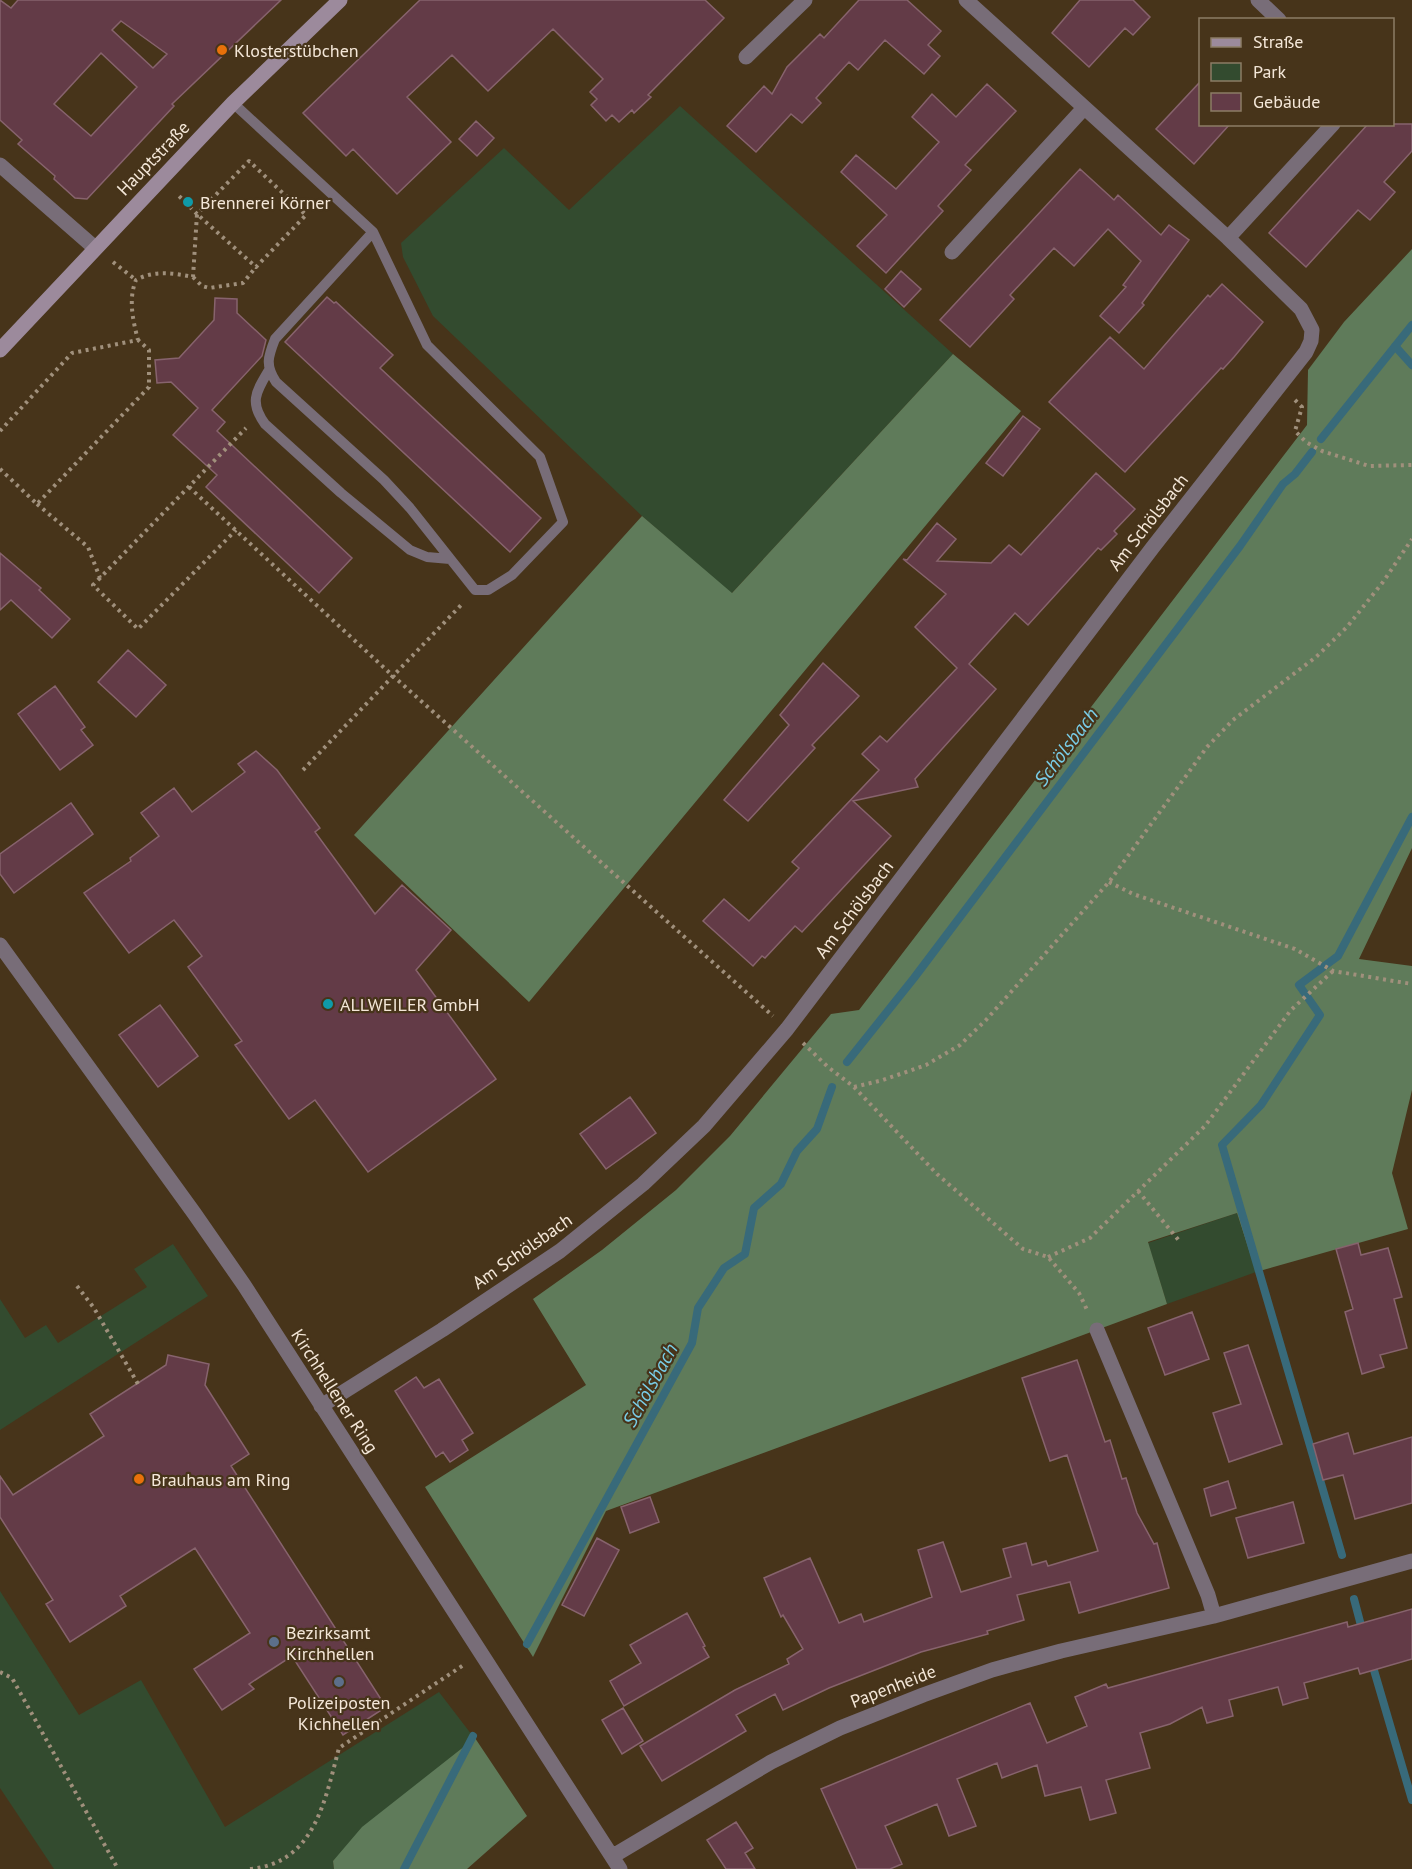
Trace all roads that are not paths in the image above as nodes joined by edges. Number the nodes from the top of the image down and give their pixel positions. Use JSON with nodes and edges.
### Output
{"nodes":[{"id":1,"x":340,"y":0,"type":"edge"},
{"id":2,"x":806,"y":0,"type":"edge"},
{"id":3,"x":966,"y":0,"type":"edge"},
{"id":4,"x":1258,"y":0,"type":"edge"},
{"id":5,"x":1277,"y":18,"type":"edge"},
{"id":6,"x":746,"y":57,"type":"dead end"},
{"id":7,"x":233,"y":103,"type":"junction"},
{"id":8,"x":1084,"y":108,"type":"junction"},
{"id":9,"x":1331,"y":126,"type":"edge"},
{"id":10,"x":0,"y":165,"type":"edge"},
{"id":11,"x":373,"y":232,"type":"junction"},
{"id":12,"x":1228,"y":238,"type":"junction"},
{"id":13,"x":95,"y":248,"type":"junction"},
{"id":14,"x":951,"y":252,"type":"dead end"},
{"id":15,"x":0,"y":350,"type":"edge"},
{"id":16,"x":269,"y":370,"type":"junction"},
{"id":17,"x":450,"y":559,"type":"junction"},
{"id":18,"x":0,"y":945,"type":"edge"},
{"id":19,"x":1097,"y":1330,"type":"road end"},
{"id":20,"x":321,"y":1406,"type":"junction"},
{"id":21,"x":1412,"y":1561,"type":"edge"},
{"id":22,"x":1214,"y":1616,"type":"junction"},
{"id":23,"x":616,"y":1863,"type":"edge"}],
"edges":[{"from":1,"to":7,"type":"street","name":"Hauptstraße"},
{"from":2,"to":6,"type":"street"},
{"from":3,"to":8,"type":"street"},
{"from":4,"to":5,"type":"street"},
{"from":7,"to":11,"type":"lane"},
{"from":7,"to":13,"type":"street","name":"Hauptstraße"},
{"from":8,"to":12,"type":"street"},
{"from":8,"to":14,"type":"street"},
{"from":9,"to":12,"type":"street"},
{"from":10,"to":13,"type":"street"},
{"from":11,"to":16,"type":"lane"},
{"from":11,"to":17,"type":"lane"},
{"from":12,"to":20,"type":"street","name":"Am Schölsbach"},
{"from":13,"to":15,"type":"street","name":"Hauptstraße"},
{"from":16,"to":17,"type":"lane"},
{"from":16,"to":17,"type":"lane"},
{"from":18,"to":20,"type":"street","name":"Kirchhellener Ring"},
{"from":19,"to":22,"type":"street"},
{"from":20,"to":23,"type":"street","name":"Kirchhellener Ring"},
{"from":21,"to":22,"type":"street","name":"Papenheide"},
{"from":22,"to":23,"type":"street","name":"Papenheide"}]}
